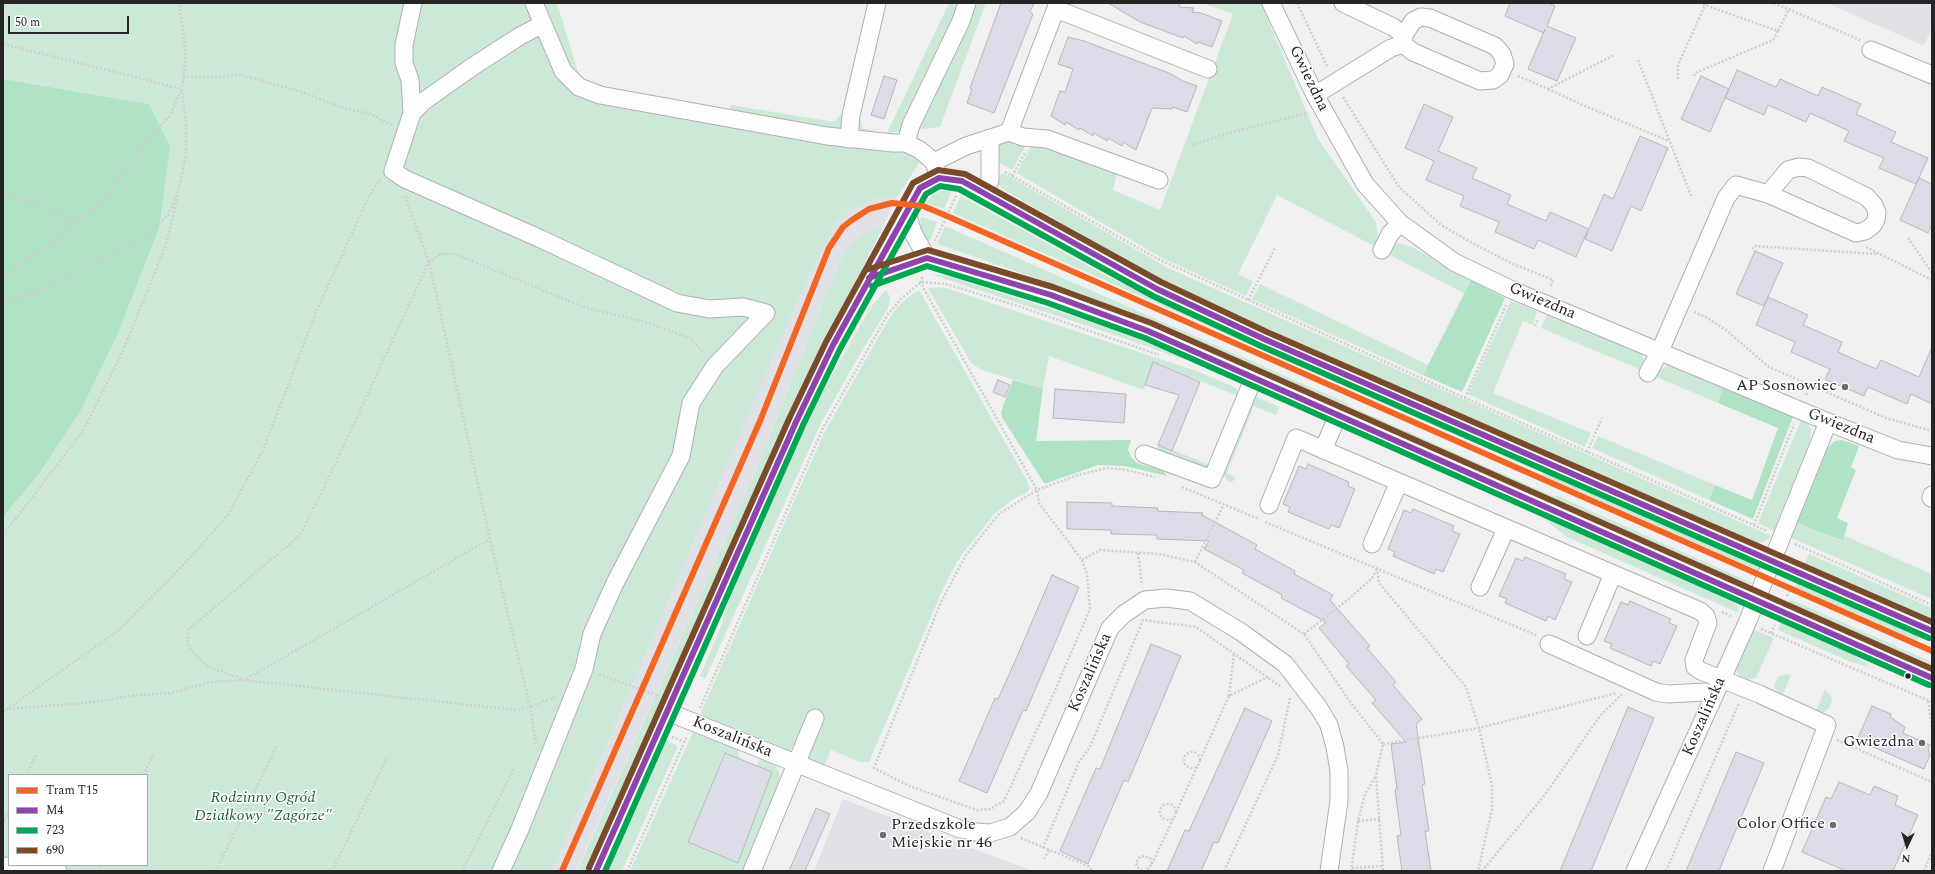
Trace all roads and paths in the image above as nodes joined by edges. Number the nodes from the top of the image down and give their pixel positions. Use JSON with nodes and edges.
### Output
{"nodes":[{"id":1,"x":179,"y":3,"type":"edge"},
{"id":2,"x":413,"y":3,"type":"edge"},
{"id":3,"x":534,"y":3,"type":"edge"},
{"id":4,"x":877,"y":3,"type":"edge"},
{"id":5,"x":967,"y":3,"type":"edge"},
{"id":6,"x":1271,"y":3,"type":"edge"},
{"id":7,"x":1297,"y":3,"type":"edge"},
{"id":8,"x":1343,"y":3,"type":"edge"},
{"id":9,"x":1699,"y":3,"type":"edge"},
{"id":10,"x":1774,"y":3,"type":"edge"},
{"id":11,"x":1706,"y":4,"type":"edge"},
{"id":12,"x":1057,"y":6,"type":"edge"},
{"id":13,"x":1789,"y":9,"type":"junction"},
{"id":14,"x":543,"y":24,"type":"junction"},
{"id":15,"x":1778,"y":31,"type":"junction"},
{"id":16,"x":1403,"y":40,"type":"junction"},
{"id":17,"x":3,"y":44,"type":"edge"},
{"id":18,"x":1868,"y":46,"type":"joint"},
{"id":19,"x":1614,"y":54,"type":"dead end"},
{"id":20,"x":1638,"y":60,"type":"dead end"},
{"id":21,"x":1208,"y":69,"type":"dead end"},
{"id":22,"x":1503,"y":69,"type":"junction"},
{"id":23,"x":1932,"y":75,"type":"edge"},
{"id":24,"x":1694,"y":76,"type":"dead end"},
{"id":25,"x":183,"y":77,"type":"junction"},
{"id":26,"x":1678,"y":79,"type":"dead end"},
{"id":27,"x":1335,"y":82,"type":"junction"},
{"id":28,"x":182,"y":89,"type":"junction"},
{"id":29,"x":1548,"y":89,"type":"junction"},
{"id":30,"x":1318,"y":100,"type":"junction"},
{"id":31,"x":412,"y":113,"type":"junction"},
{"id":32,"x":405,"y":131,"type":"junction"},
{"id":33,"x":1009,"y":132,"type":"junction"},
{"id":34,"x":990,"y":138,"type":"junction"},
{"id":35,"x":849,"y":139,"type":"junction"},
{"id":36,"x":1669,"y":141,"type":"junction"},
{"id":37,"x":906,"y":143,"type":"junction"},
{"id":38,"x":1192,"y":145,"type":"dead end"},
{"id":39,"x":989,"y":162,"type":"junction"},
{"id":40,"x":937,"y":170,"type":"junction"},
{"id":41,"x":399,"y":175,"type":"junction"},
{"id":42,"x":1159,"y":180,"type":"dead end"},
{"id":43,"x":962,"y":181,"type":"junction"},
{"id":44,"x":178,"y":192,"type":"junction"},
{"id":45,"x":984,"y":194,"type":"junction"},
{"id":46,"x":1768,"y":194,"type":"junction"},
{"id":47,"x":3,"y":195,"type":"edge"},
{"id":48,"x":1692,"y":198,"type":"dead end"},
{"id":49,"x":907,"y":213,"type":"junction"},
{"id":50,"x":75,"y":220,"type":"junction"},
{"id":51,"x":1400,"y":224,"type":"junction"},
{"id":52,"x":1856,"y":234,"type":"junction"},
{"id":53,"x":1908,"y":238,"type":"dead end"},
{"id":54,"x":1275,"y":248,"type":"dead end"},
{"id":55,"x":1752,"y":249,"type":"dead end"},
{"id":56,"x":1382,"y":250,"type":"dead end"},
{"id":57,"x":1877,"y":254,"type":"junction"},
{"id":58,"x":928,"y":258,"type":"junction"},
{"id":59,"x":428,"y":262,"type":"junction"},
{"id":60,"x":1932,"y":273,"type":"edge"},
{"id":61,"x":3,"y":275,"type":"edge"},
{"id":62,"x":869,"y":278,"type":"junction"},
{"id":63,"x":1932,"y":280,"type":"edge"},
{"id":64,"x":921,"y":282,"type":"junction"},
{"id":65,"x":1512,"y":290,"type":"junction"},
{"id":66,"x":1548,"y":294,"type":"dead end"},
{"id":67,"x":1248,"y":300,"type":"junction"},
{"id":68,"x":3,"y":301,"type":"edge"},
{"id":69,"x":1679,"y":306,"type":"junction"},
{"id":70,"x":1660,"y":351,"type":"junction"},
{"id":71,"x":1166,"y":358,"type":"dead end"},
{"id":72,"x":715,"y":366,"type":"junction"},
{"id":73,"x":1648,"y":373,"type":"dead end"},
{"id":74,"x":1254,"y":377,"type":"junction"},
{"id":75,"x":1464,"y":398,"type":"junction"},
{"id":76,"x":1338,"y":415,"type":"junction"},
{"id":77,"x":1602,"y":418,"type":"dead end"},
{"id":78,"x":1796,"y":418,"type":"dead end"},
{"id":79,"x":1828,"y":422,"type":"junction"},
{"id":80,"x":1932,"y":431,"type":"edge"},
{"id":81,"x":1323,"y":450,"type":"junction"},
{"id":82,"x":1587,"y":452,"type":"junction"},
{"id":83,"x":1144,"y":454,"type":"dead end"},
{"id":84,"x":1932,"y":456,"type":"edge"},
{"id":85,"x":1399,"y":482,"type":"junction"},
{"id":86,"x":1224,"y":504,"type":"dead end"},
{"id":87,"x":1269,"y":504,"type":"dead end"},
{"id":88,"x":1754,"y":526,"type":"junction"},
{"id":89,"x":1506,"y":529,"type":"junction"},
{"id":90,"x":3,"y":535,"type":"edge"},
{"id":91,"x":1781,"y":537,"type":"junction"},
{"id":92,"x":490,"y":539,"type":"junction"},
{"id":93,"x":1372,"y":544,"type":"dead end"},
{"id":94,"x":1807,"y":550,"type":"junction"},
{"id":95,"x":1082,"y":560,"type":"junction"},
{"id":96,"x":1772,"y":561,"type":"junction"},
{"id":97,"x":1195,"y":562,"type":"junction"},
{"id":98,"x":1798,"y":572,"type":"junction"},
{"id":99,"x":1613,"y":574,"type":"junction"},
{"id":100,"x":1480,"y":587,"type":"dead end"},
{"id":101,"x":1756,"y":601,"type":"junction"},
{"id":102,"x":1932,"y":605,"type":"edge"},
{"id":103,"x":1721,"y":611,"type":"dead end"},
{"id":104,"x":1780,"y":612,"type":"junction"},
{"id":105,"x":1747,"y":623,"type":"junction"},
{"id":106,"x":1932,"y":631,"type":"edge"},
{"id":107,"x":1771,"y":633,"type":"junction"},
{"id":108,"x":1304,"y":634,"type":"junction"},
{"id":109,"x":1587,"y":636,"type":"dead end"},
{"id":110,"x":1549,"y":644,"type":"dead end"},
{"id":111,"x":1234,"y":653,"type":"junction"},
{"id":112,"x":584,"y":668,"type":"junction"},
{"id":113,"x":1268,"y":677,"type":"junction"},
{"id":114,"x":1932,"y":678,"type":"edge"},
{"id":115,"x":244,"y":680,"type":"junction"},
{"id":116,"x":1718,"y":686,"type":"junction"},
{"id":117,"x":1745,"y":688,"type":"junction"},
{"id":118,"x":576,"y":689,"type":"junction"},
{"id":119,"x":1285,"y":690,"type":"dead end"},
{"id":120,"x":1291,"y":694,"type":"dead end"},
{"id":121,"x":1229,"y":696,"type":"junction"},
{"id":122,"x":1928,"y":700,"type":"junction"},
{"id":123,"x":1932,"y":702,"type":"edge"},
{"id":124,"x":664,"y":705,"type":"junction"},
{"id":125,"x":530,"y":707,"type":"junction"},
{"id":126,"x":8,"y":709,"type":"junction"},
{"id":127,"x":3,"y":712,"type":"edge"},
{"id":128,"x":815,"y":718,"type":"dead end"},
{"id":129,"x":1042,"y":720,"type":"dead end"},
{"id":130,"x":693,"y":722,"type":"junction"},
{"id":131,"x":1479,"y":728,"type":"junction"},
{"id":132,"x":1932,"y":728,"type":"edge"},
{"id":133,"x":659,"y":731,"type":"junction"},
{"id":134,"x":684,"y":742,"type":"junction"},
{"id":135,"x":1383,"y":744,"type":"junction"},
{"id":136,"x":276,"y":747,"type":"dead end"},
{"id":137,"x":154,"y":752,"type":"dead end"},
{"id":138,"x":36,"y":755,"type":"dead end"},
{"id":139,"x":386,"y":758,"type":"dead end"},
{"id":140,"x":1200,"y":760,"type":"junction"},
{"id":141,"x":796,"y":765,"type":"junction"},
{"id":142,"x":1198,"y":765,"type":"junction"},
{"id":143,"x":514,"y":769,"type":"dead end"},
{"id":144,"x":542,"y":772,"type":"junction"},
{"id":145,"x":26,"y":774,"type":"edge"},
{"id":146,"x":144,"y":774,"type":"edge"},
{"id":147,"x":1376,"y":775,"type":"junction"},
{"id":148,"x":1176,"y":812,"type":"junction"},
{"id":149,"x":8,"y":813,"type":"edge"},
{"id":150,"x":1174,"y":817,"type":"junction"},
{"id":151,"x":1380,"y":819,"type":"junction"},
{"id":152,"x":1358,"y":821,"type":"junction"},
{"id":153,"x":3,"y":824,"type":"edge"},
{"id":154,"x":1028,"y":842,"type":"dead end"},
{"id":155,"x":1044,"y":848,"type":"junction"},
{"id":156,"x":1049,"y":850,"type":"junction"},
{"id":157,"x":1932,"y":852,"type":"edge"},
{"id":158,"x":1044,"y":860,"type":"dead end"},
{"id":159,"x":1152,"y":864,"type":"junction"},
{"id":160,"x":3,"y":866,"type":"edge"},
{"id":161,"x":1383,"y":866,"type":"junction"},
{"id":162,"x":1148,"y":870,"type":"edge"},
{"id":163,"x":1351,"y":870,"type":"edge"},
{"id":164,"x":58,"y":871,"type":"edge"},
{"id":165,"x":216,"y":871,"type":"edge"},
{"id":166,"x":332,"y":871,"type":"edge"},
{"id":167,"x":462,"y":871,"type":"edge"},
{"id":168,"x":501,"y":871,"type":"edge"},
{"id":169,"x":596,"y":871,"type":"edge"},
{"id":170,"x":627,"y":871,"type":"edge"},
{"id":171,"x":752,"y":871,"type":"edge"},
{"id":172,"x":1093,"y":871,"type":"edge"},
{"id":173,"x":1142,"y":871,"type":"edge"},
{"id":174,"x":1224,"y":871,"type":"edge"},
{"id":175,"x":1329,"y":871,"type":"edge"},
{"id":176,"x":1383,"y":871,"type":"edge"},
{"id":177,"x":1478,"y":871,"type":"edge"},
{"id":178,"x":1482,"y":871,"type":"edge"},
{"id":179,"x":1635,"y":871,"type":"edge"},
{"id":180,"x":1666,"y":871,"type":"edge"},
{"id":181,"x":1772,"y":871,"type":"edge"},
{"id":182,"x":1924,"y":871,"type":"edge"}],
"edges":[{"from":1,"to":25,"type":"path"},
{"from":2,"to":31,"type":"street"},
{"from":3,"to":14,"type":"street"},
{"from":4,"to":35,"type":"street"},
{"from":5,"to":37,"type":"street"},
{"from":6,"to":30,"type":"street","name":"Gwiezdna"},
{"from":7,"to":27,"type":"path"},
{"from":8,"to":16,"type":"street"},
{"from":9,"to":11,"type":"path"},
{"from":10,"to":13,"type":"path"},
{"from":11,"to":15,"type":"path"},
{"from":11,"to":26,"type":"path"},
{"from":12,"to":21,"type":"street"},
{"from":12,"to":33,"type":"street"},
{"from":13,"to":15,"type":"path"},
{"from":13,"to":18,"type":"path"},
{"from":14,"to":31,"type":"street"},
{"from":14,"to":35,"type":"street"},
{"from":15,"to":24,"type":"path"},
{"from":16,"to":22,"type":"street"},
{"from":16,"to":22,"type":"street"},
{"from":16,"to":27,"type":"street"},
{"from":17,"to":28,"type":"path"},
{"from":18,"to":23,"type":"street"},
{"from":19,"to":29,"type":"path"},
{"from":20,"to":36,"type":"path"},
{"from":22,"to":29,"type":"path"},
{"from":25,"to":28,"type":"path"},
{"from":25,"to":32,"type":"path"},
{"from":27,"to":30,"type":"street"},
{"from":27,"to":66,"type":"path"},
{"from":28,"to":44,"type":"path"},
{"from":28,"to":50,"type":"path"},
{"from":29,"to":36,"type":"path"},
{"from":30,"to":38,"type":"path"},
{"from":30,"to":51,"type":"street","name":"Gwiezdna"},
{"from":31,"to":32,"type":"street"},
{"from":32,"to":41,"type":"street"},
{"from":33,"to":34,"type":"street"},
{"from":33,"to":42,"type":"street"},
{"from":34,"to":39,"type":"street"},
{"from":34,"to":40,"type":"street"},
{"from":35,"to":37,"type":"street"},
{"from":36,"to":48,"type":"path"},
{"from":37,"to":40,"type":"street"},
{"from":39,"to":45,"type":"street"},
{"from":39,"to":67,"type":"path"},
{"from":40,"to":43,"type":"street"},
{"from":40,"to":49,"type":"street"},
{"from":41,"to":59,"type":"path"},
{"from":41,"to":72,"type":"street"},
{"from":41,"to":126,"type":"path"},
{"from":43,"to":45,"type":"street"},
{"from":43,"to":58,"type":"path"},
{"from":44,"to":68,"type":"path"},
{"from":44,"to":90,"type":"path"},
{"from":45,"to":96,"type":"street"},
{"from":46,"to":52,"type":"street"},
{"from":46,"to":52,"type":"street"},
{"from":46,"to":69,"type":"street"},
{"from":47,"to":50,"type":"path"},
{"from":49,"to":58,"type":"street"},
{"from":49,"to":62,"type":"street"},
{"from":50,"to":61,"type":"path"},
{"from":51,"to":56,"type":"street"},
{"from":51,"to":65,"type":"street","name":"Gwiezdna"},
{"from":52,"to":57,"type":"path"},
{"from":53,"to":60,"type":"path"},
{"from":54,"to":67,"type":"path"},
{"from":55,"to":57,"type":"path"},
{"from":57,"to":63,"type":"path"},
{"from":58,"to":62,"type":"street"},
{"from":58,"to":64,"type":"path"},
{"from":58,"to":74,"type":"street"},
{"from":59,"to":72,"type":"path"},
{"from":59,"to":92,"type":"path"},
{"from":59,"to":115,"type":"path"},
{"from":62,"to":124,"type":"street"},
{"from":64,"to":71,"type":"path"},
{"from":64,"to":95,"type":"path"},
{"from":64,"to":130,"type":"path"},
{"from":65,"to":70,"type":"street","name":"Gwiezdna"},
{"from":65,"to":75,"type":"path"},
{"from":67,"to":75,"type":"path"},
{"from":69,"to":70,"type":"street"},
{"from":69,"to":80,"type":"path"},
{"from":70,"to":73,"type":"street"},
{"from":70,"to":79,"type":"street","name":"Gwiezdna"},
{"from":72,"to":112,"type":"street"},
{"from":74,"to":76,"type":"street"},
{"from":74,"to":83,"type":"street"},
{"from":75,"to":82,"type":"path"},
{"from":76,"to":81,"type":"street"},
{"from":76,"to":101,"type":"street"},
{"from":77,"to":82,"type":"path"},
{"from":78,"to":88,"type":"path"},
{"from":79,"to":84,"type":"street","name":"Gwiezdna"},
{"from":79,"to":91,"type":"street","name":"Koszalińska"},
{"from":81,"to":85,"type":"street"},
{"from":81,"to":87,"type":"street"},
{"from":82,"to":88,"type":"path"},
{"from":85,"to":89,"type":"street"},
{"from":85,"to":93,"type":"street"},
{"from":86,"to":97,"type":"path"},
{"from":88,"to":91,"type":"path"},
{"from":89,"to":99,"type":"street"},
{"from":89,"to":100,"type":"street"},
{"from":91,"to":94,"type":"path"},
{"from":91,"to":96,"type":"street","name":"Koszalińska"},
{"from":92,"to":115,"type":"path"},
{"from":92,"to":125,"type":"path"},
{"from":94,"to":98,"type":"path"},
{"from":94,"to":102,"type":"path"},
{"from":95,"to":97,"type":"path"},
{"from":95,"to":129,"type":"path"},
{"from":96,"to":98,"type":"street"},
{"from":96,"to":101,"type":"street","name":"Koszalińska"},
{"from":97,"to":108,"type":"path"},
{"from":98,"to":104,"type":"path"},
{"from":98,"to":106,"type":"street"},
{"from":99,"to":109,"type":"street"},
{"from":99,"to":116,"type":"street"},
{"from":101,"to":104,"type":"street"},
{"from":101,"to":105,"type":"street","name":"Koszalińska"},
{"from":103,"to":105,"type":"path"},
{"from":104,"to":107,"type":"path"},
{"from":104,"to":114,"type":"street"},
{"from":105,"to":107,"type":"path"},
{"from":105,"to":116,"type":"street","name":"Koszalińska"},
{"from":107,"to":122,"type":"path"},
{"from":108,"to":131,"type":"path"},
{"from":108,"to":135,"type":"path"},
{"from":110,"to":116,"type":"street"},
{"from":111,"to":113,"type":"path"},
{"from":111,"to":121,"type":"path"},
{"from":111,"to":155,"type":"path"},
{"from":112,"to":118,"type":"street"},
{"from":112,"to":124,"type":"path"},
{"from":113,"to":119,"type":"path"},
{"from":113,"to":121,"type":"path"},
{"from":115,"to":125,"type":"path"},
{"from":115,"to":126,"type":"path"},
{"from":116,"to":117,"type":"street"},
{"from":116,"to":179,"type":"street","name":"Koszalińska"},
{"from":117,"to":180,"type":"path"},
{"from":117,"to":181,"type":"street"},
{"from":118,"to":125,"type":"path"},
{"from":118,"to":144,"type":"street"},
{"from":120,"to":174,"type":"path"},
{"from":121,"to":140,"type":"path"},
{"from":122,"to":123,"type":"path"},
{"from":122,"to":132,"type":"path"},
{"from":124,"to":130,"type":"street","name":"Koszalińska"},
{"from":124,"to":133,"type":"street"},
{"from":125,"to":144,"type":"path"},
{"from":126,"to":127,"type":"path"},
{"from":128,"to":141,"type":"street"},
{"from":130,"to":134,"type":"path"},
{"from":130,"to":141,"type":"street","name":"Koszalińska"},
{"from":131,"to":135,"type":"path"},
{"from":131,"to":177,"type":"path"},
{"from":131,"to":178,"type":"path"},
{"from":133,"to":134,"type":"path"},
{"from":133,"to":169,"type":"street"},
{"from":134,"to":170,"type":"path"},
{"from":135,"to":147,"type":"path"},
{"from":136,"to":165,"type":"path"},
{"from":137,"to":146,"type":"path"},
{"from":138,"to":145,"type":"path"},
{"from":139,"to":166,"type":"path"},
{"from":140,"to":142,"type":"path"},
{"from":140,"to":142,"type":"path"},
{"from":141,"to":171,"type":"street"},
{"from":141,"to":175,"type":"street","name":"Koszalińska"},
{"from":142,"to":148,"type":"path"},
{"from":143,"to":167,"type":"path"},
{"from":144,"to":168,"type":"street"},
{"from":147,"to":151,"type":"path"},
{"from":147,"to":152,"type":"path"},
{"from":148,"to":150,"type":"path"},
{"from":148,"to":150,"type":"path"},
{"from":149,"to":153,"type":"path"},
{"from":150,"to":159,"type":"path"},
{"from":151,"to":152,"type":"path"},
{"from":151,"to":161,"type":"path"},
{"from":152,"to":163,"type":"path"},
{"from":154,"to":155,"type":"path"},
{"from":155,"to":156,"type":"path"},
{"from":156,"to":158,"type":"path"},
{"from":156,"to":172,"type":"path"},
{"from":157,"to":182,"type":"path"},
{"from":159,"to":162,"type":"path"},
{"from":159,"to":173,"type":"path"},
{"from":160,"to":164,"type":"street"},
{"from":161,"to":163,"type":"path"},
{"from":161,"to":176,"type":"path"}]}
